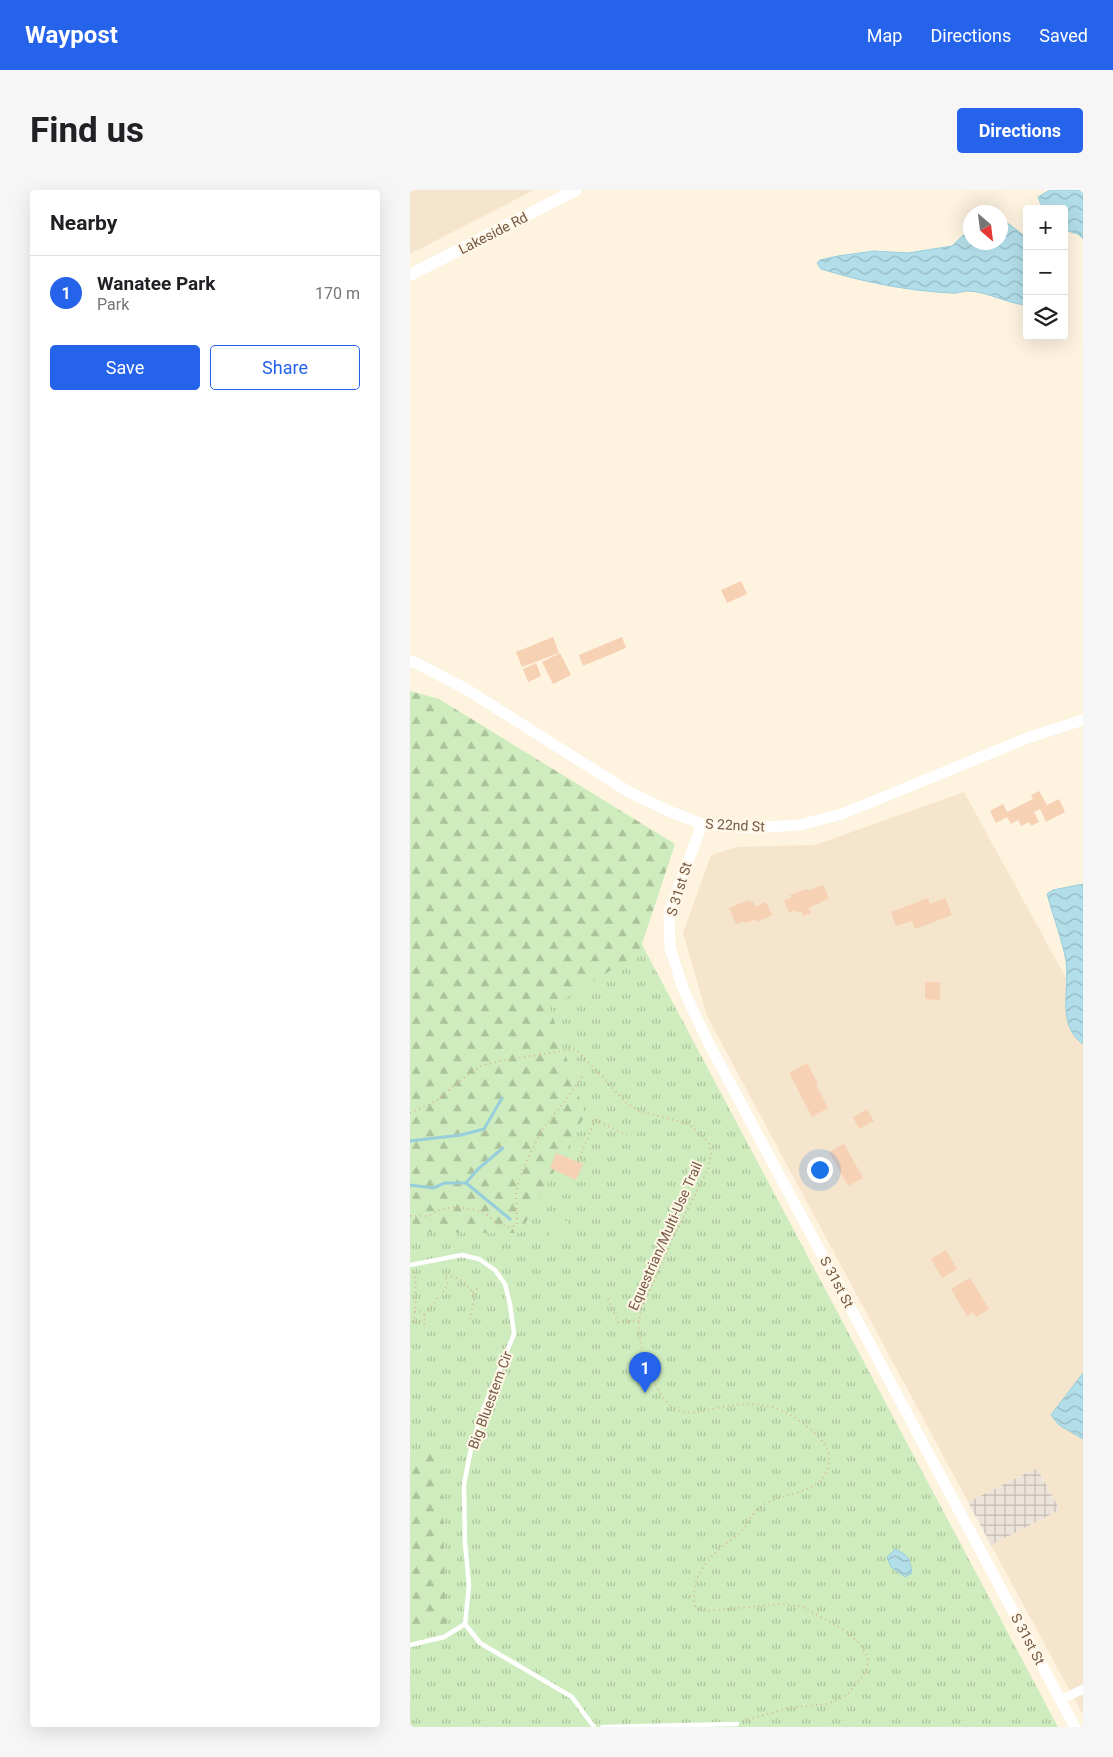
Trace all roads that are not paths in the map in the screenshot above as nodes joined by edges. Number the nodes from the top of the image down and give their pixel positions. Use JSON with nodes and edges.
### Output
{"nodes":[{"id":1,"x":576,"y":190,"type":"edge"},
{"id":2,"x":410,"y":275,"type":"edge"},
{"id":3,"x":410,"y":662,"type":"edge"},
{"id":4,"x":1083,"y":720,"type":"edge"},
{"id":5,"x":702,"y":824,"type":"junction"},
{"id":6,"x":411,"y":1264,"type":"edge"},
{"id":7,"x":465,"y":1624,"type":"junction"},
{"id":8,"x":410,"y":1646,"type":"edge"},
{"id":9,"x":1083,"y":1689,"type":"edge"},
{"id":10,"x":1060,"y":1700,"type":"junction"},
{"id":11,"x":736,"y":1724,"type":"road end"},
{"id":12,"x":594,"y":1727,"type":"edge"},
{"id":13,"x":602,"y":1727,"type":"edge"},
{"id":14,"x":1075,"y":1727,"type":"edge"}],
"edges":[{"from":1,"to":2,"type":"main road","name":"Lakeside Rd"},
{"from":3,"to":5,"type":"street","name":"S 22nd St"},
{"from":4,"to":5,"type":"street","name":"S 22nd St"},
{"from":5,"to":10,"type":"street","name":"S 31st St"},
{"from":6,"to":7,"type":"lane","name":"Big Bluestem Cir"},
{"from":7,"to":8,"type":"lane"},
{"from":7,"to":12,"type":"lane"},
{"from":9,"to":10,"type":"street"},
{"from":10,"to":14,"type":"street","name":"S 31st St"},
{"from":11,"to":13,"type":"lane"}]}
